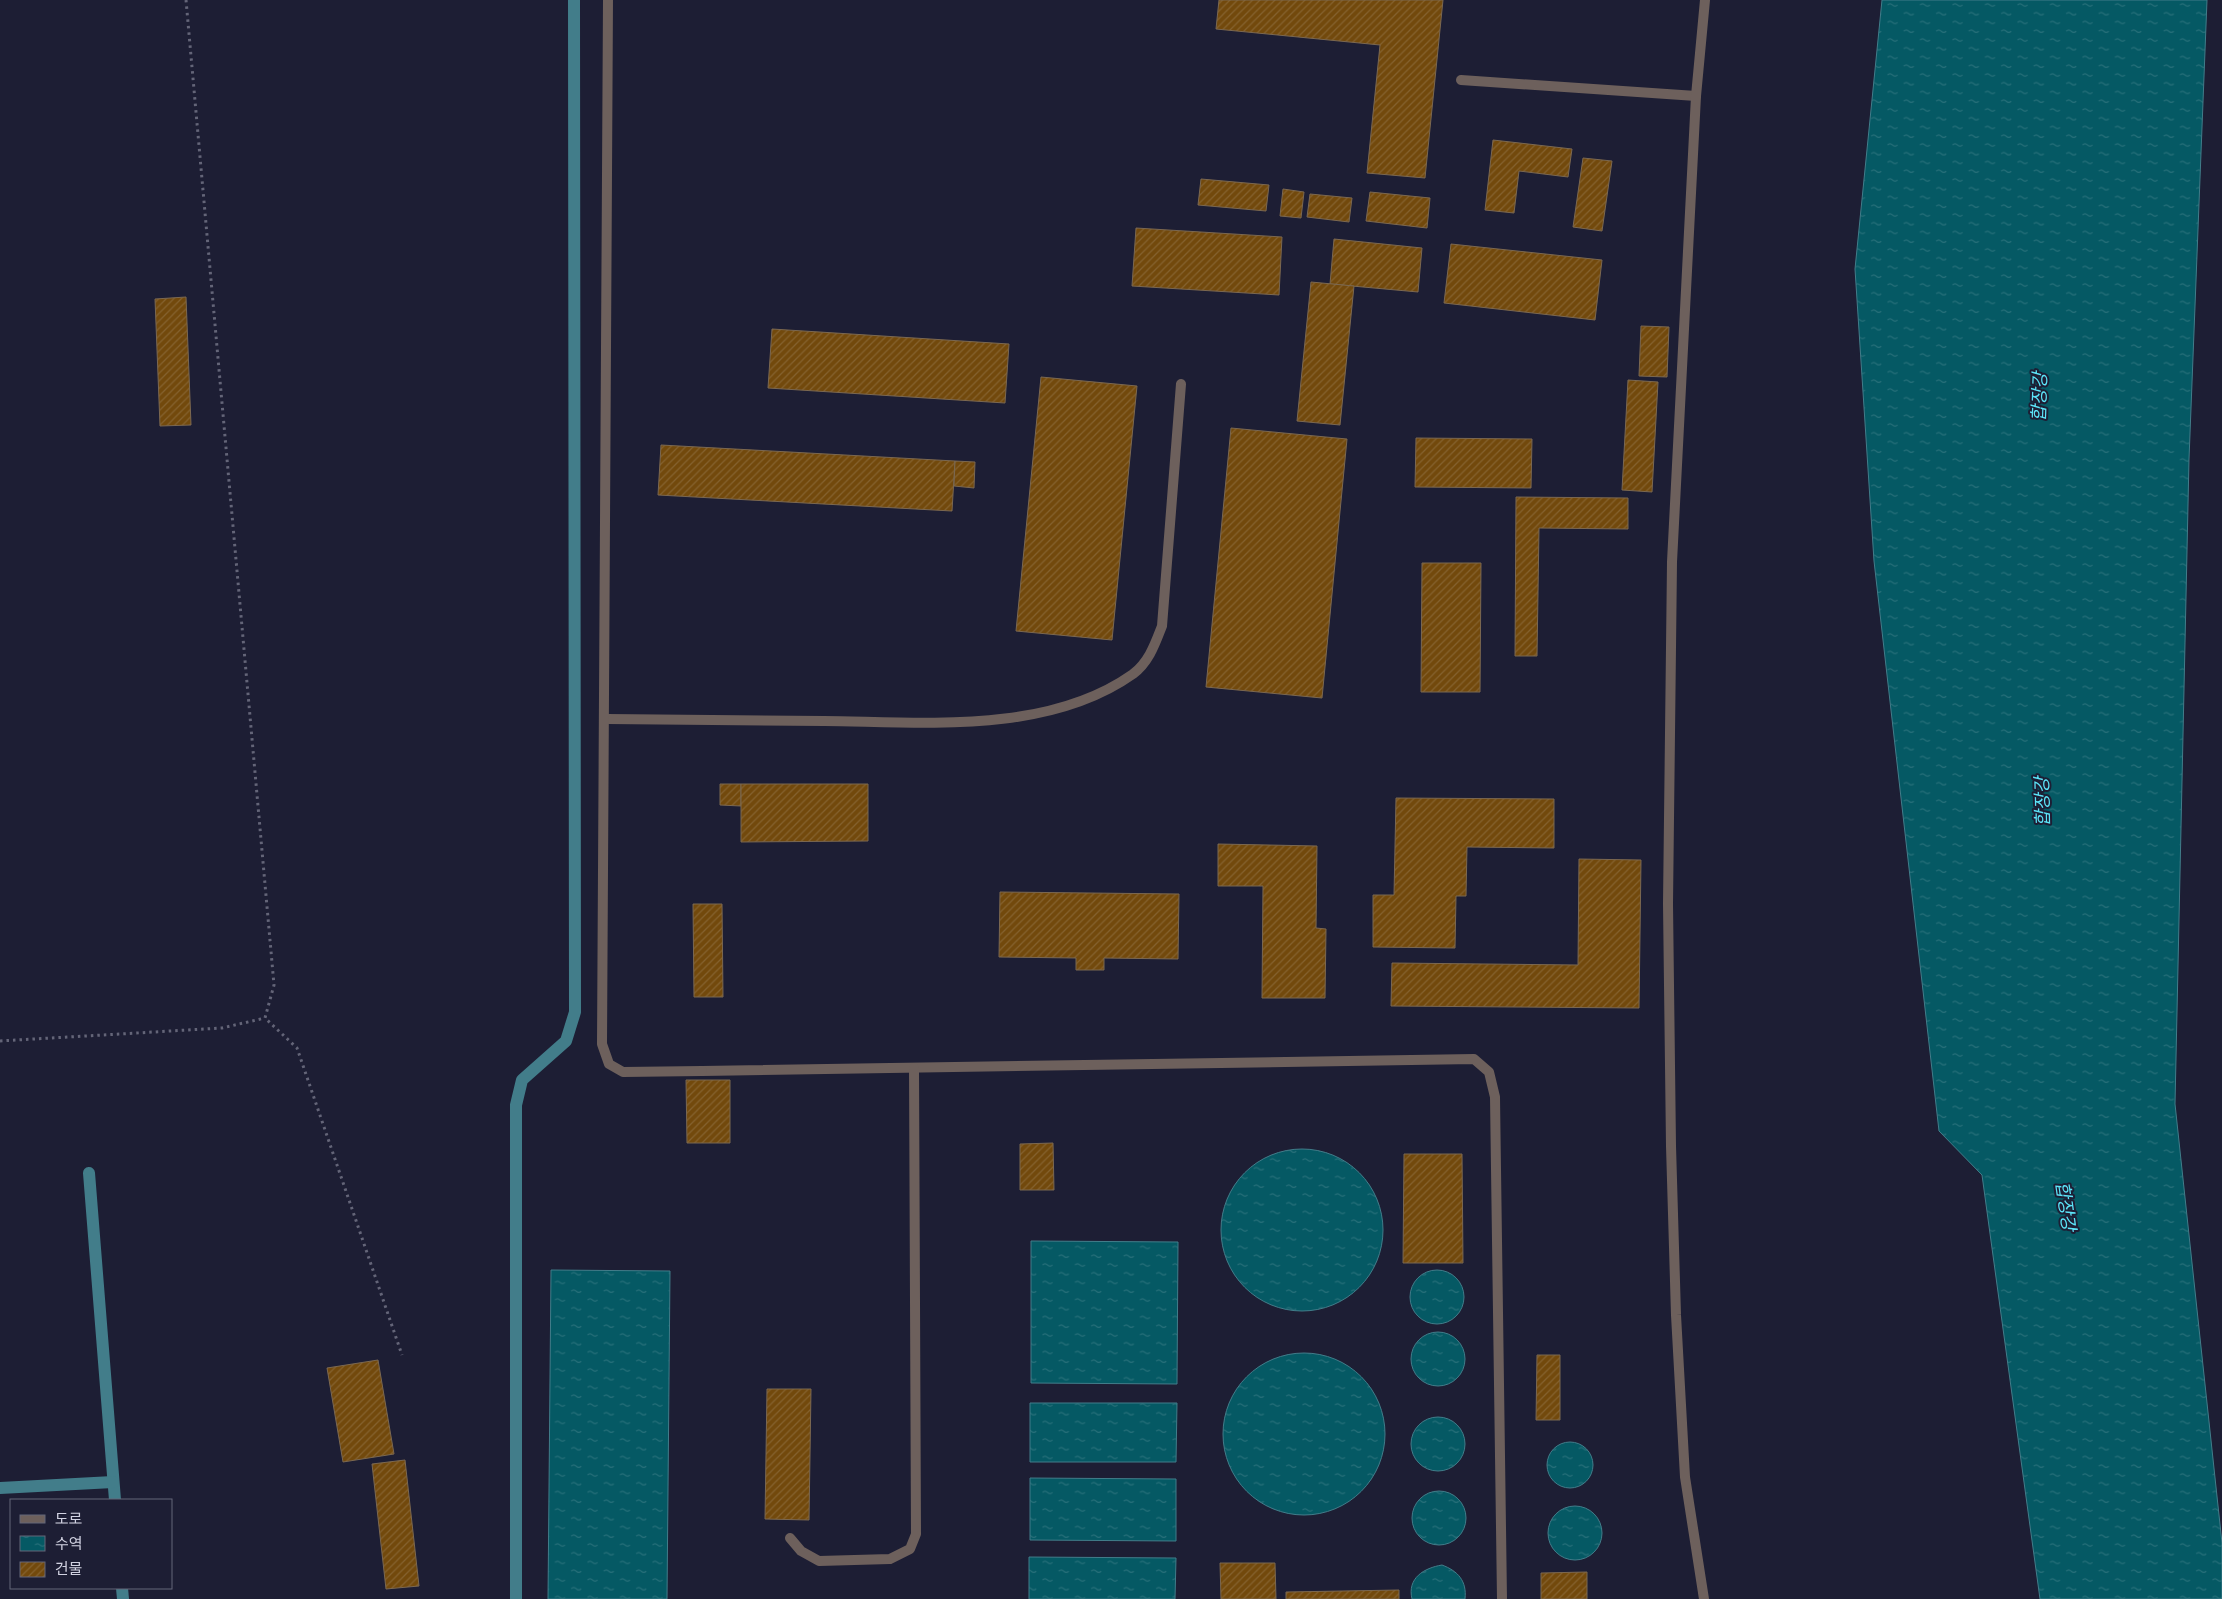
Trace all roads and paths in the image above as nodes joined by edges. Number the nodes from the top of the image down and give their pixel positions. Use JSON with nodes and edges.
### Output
{"nodes":[{"id":1,"x":186,"y":0,"type":"edge"},
{"id":2,"x":608,"y":0,"type":"edge"},
{"id":3,"x":1705,"y":0,"type":"edge"},
{"id":4,"x":1461,"y":80,"type":"dead end"},
{"id":5,"x":1696,"y":96,"type":"junction"},
{"id":6,"x":1181,"y":384,"type":"dead end"},
{"id":7,"x":604,"y":719,"type":"junction"},
{"id":8,"x":265,"y":1018,"type":"junction"},
{"id":9,"x":0,"y":1041,"type":"edge"},
{"id":10,"x":914,"y":1068,"type":"junction"},
{"id":11,"x":402,"y":1356,"type":"dead end"},
{"id":12,"x":790,"y":1538,"type":"dead end"},
{"id":13,"x":1502,"y":1599,"type":"edge"},
{"id":14,"x":1704,"y":1599,"type":"edge"}],
"edges":[{"from":1,"to":8,"type":"path"},
{"from":2,"to":7,"type":"street"},
{"from":3,"to":5,"type":"street"},
{"from":4,"to":5,"type":"street"},
{"from":5,"to":14,"type":"street"},
{"from":6,"to":7,"type":"street"},
{"from":7,"to":10,"type":"street"},
{"from":8,"to":9,"type":"path"},
{"from":8,"to":11,"type":"path"},
{"from":10,"to":12,"type":"street"},
{"from":10,"to":13,"type":"street"}]}
